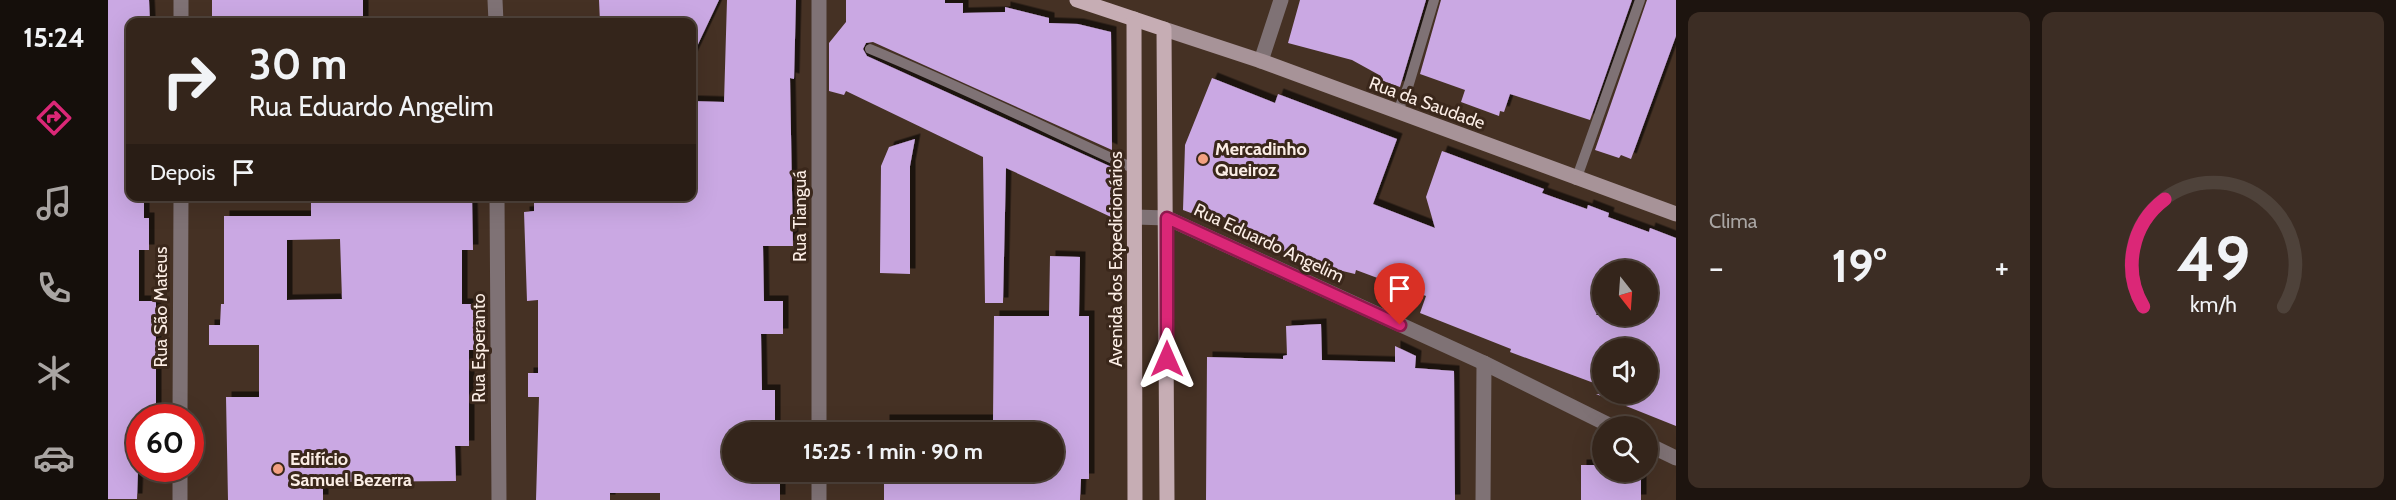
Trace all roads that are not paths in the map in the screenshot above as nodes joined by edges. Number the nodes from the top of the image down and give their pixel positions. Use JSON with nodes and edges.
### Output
{"nodes":[{"id":1,"x":181,"y":0,"type":"edge"},
{"id":2,"x":495,"y":0,"type":"edge"},
{"id":3,"x":819,"y":0,"type":"edge"},
{"id":4,"x":1077,"y":0,"type":"edge"},
{"id":5,"x":1281,"y":0,"type":"edge"},
{"id":6,"x":1434,"y":0,"type":"edge"},
{"id":7,"x":1640,"y":0,"type":"edge"},
{"id":8,"x":181,"y":18,"type":"edge"},
{"id":9,"x":496,"y":18,"type":"edge"},
{"id":10,"x":1134,"y":19,"type":"junction"},
{"id":11,"x":1164,"y":29,"type":"junction"},
{"id":12,"x":870,"y":49,"type":"dead end"},
{"id":13,"x":1261,"y":61,"type":"junction"},
{"id":14,"x":1397,"y":113,"type":"junction"},
{"id":15,"x":1135,"y":170,"type":"junction"},
{"id":16,"x":1576,"y":180,"type":"junction"},
{"id":17,"x":181,"y":201,"type":"edge"},
{"id":18,"x":497,"y":201,"type":"edge"},
{"id":19,"x":1676,"y":214,"type":"edge"},
{"id":20,"x":1135,"y":217,"type":"junction"},
{"id":21,"x":1167,"y":218,"type":"junction"},
{"id":22,"x":1484,"y":363,"type":"junction"},
{"id":23,"x":180,"y":404,"type":"edge"},
{"id":24,"x":1592,"y":417,"type":"edge"},
{"id":25,"x":819,"y":422,"type":"edge"},
{"id":26,"x":1658,"y":449,"type":"edge"},
{"id":27,"x":1676,"y":458,"type":"edge"},
{"id":28,"x":180,"y":482,"type":"edge"},
{"id":29,"x":819,"y":482,"type":"edge"},
{"id":30,"x":180,"y":500,"type":"edge"},
{"id":31,"x":499,"y":500,"type":"edge"},
{"id":32,"x":819,"y":500,"type":"edge"},
{"id":33,"x":1135,"y":500,"type":"edge"},
{"id":34,"x":1167,"y":500,"type":"edge"},
{"id":35,"x":1483,"y":500,"type":"edge"}],
"edges":[{"from":1,"to":8,"type":"street"},
{"from":2,"to":9,"type":"street"},
{"from":3,"to":25,"type":"street","name":"Rua Tianguá"},
{"from":4,"to":10,"type":"main road"},
{"from":5,"to":13,"type":"street"},
{"from":6,"to":14,"type":"lane"},
{"from":7,"to":16,"type":"lane"},
{"from":10,"to":11,"type":"main road"},
{"from":10,"to":15,"type":"main road","name":"Avenida dos Expedicionários"},
{"from":11,"to":13,"type":"main road","name":"Rua da Saudade"},
{"from":11,"to":21,"type":"main road"},
{"from":12,"to":15,"type":"lane"},
{"from":13,"to":14,"type":"main road","name":"Rua da Saudade"},
{"from":14,"to":16,"type":"main road","name":"Rua da Saudade"},
{"from":15,"to":20,"type":"main road","name":"Avenida dos Expedicionários"},
{"from":16,"to":19,"type":"main road","name":"Rua da Saudade"},
{"from":17,"to":23,"type":"street","name":"Rua São Mateus"},
{"from":18,"to":31,"type":"street","name":"Rua Esperanto"},
{"from":20,"to":21,"type":"street","name":"Rua Eduardo Angelim"},
{"from":20,"to":33,"type":"main road","name":"Avenida dos Expedicionários"},
{"from":21,"to":22,"type":"street","name":"Rua Eduardo Angelim"},
{"from":21,"to":34,"type":"main road"},
{"from":22,"to":24,"type":"street","name":"Rua Eduardo Angelim"},
{"from":22,"to":35,"type":"street"},
{"from":26,"to":27,"type":"street"},
{"from":28,"to":30,"type":"street"},
{"from":29,"to":32,"type":"street"}]}
